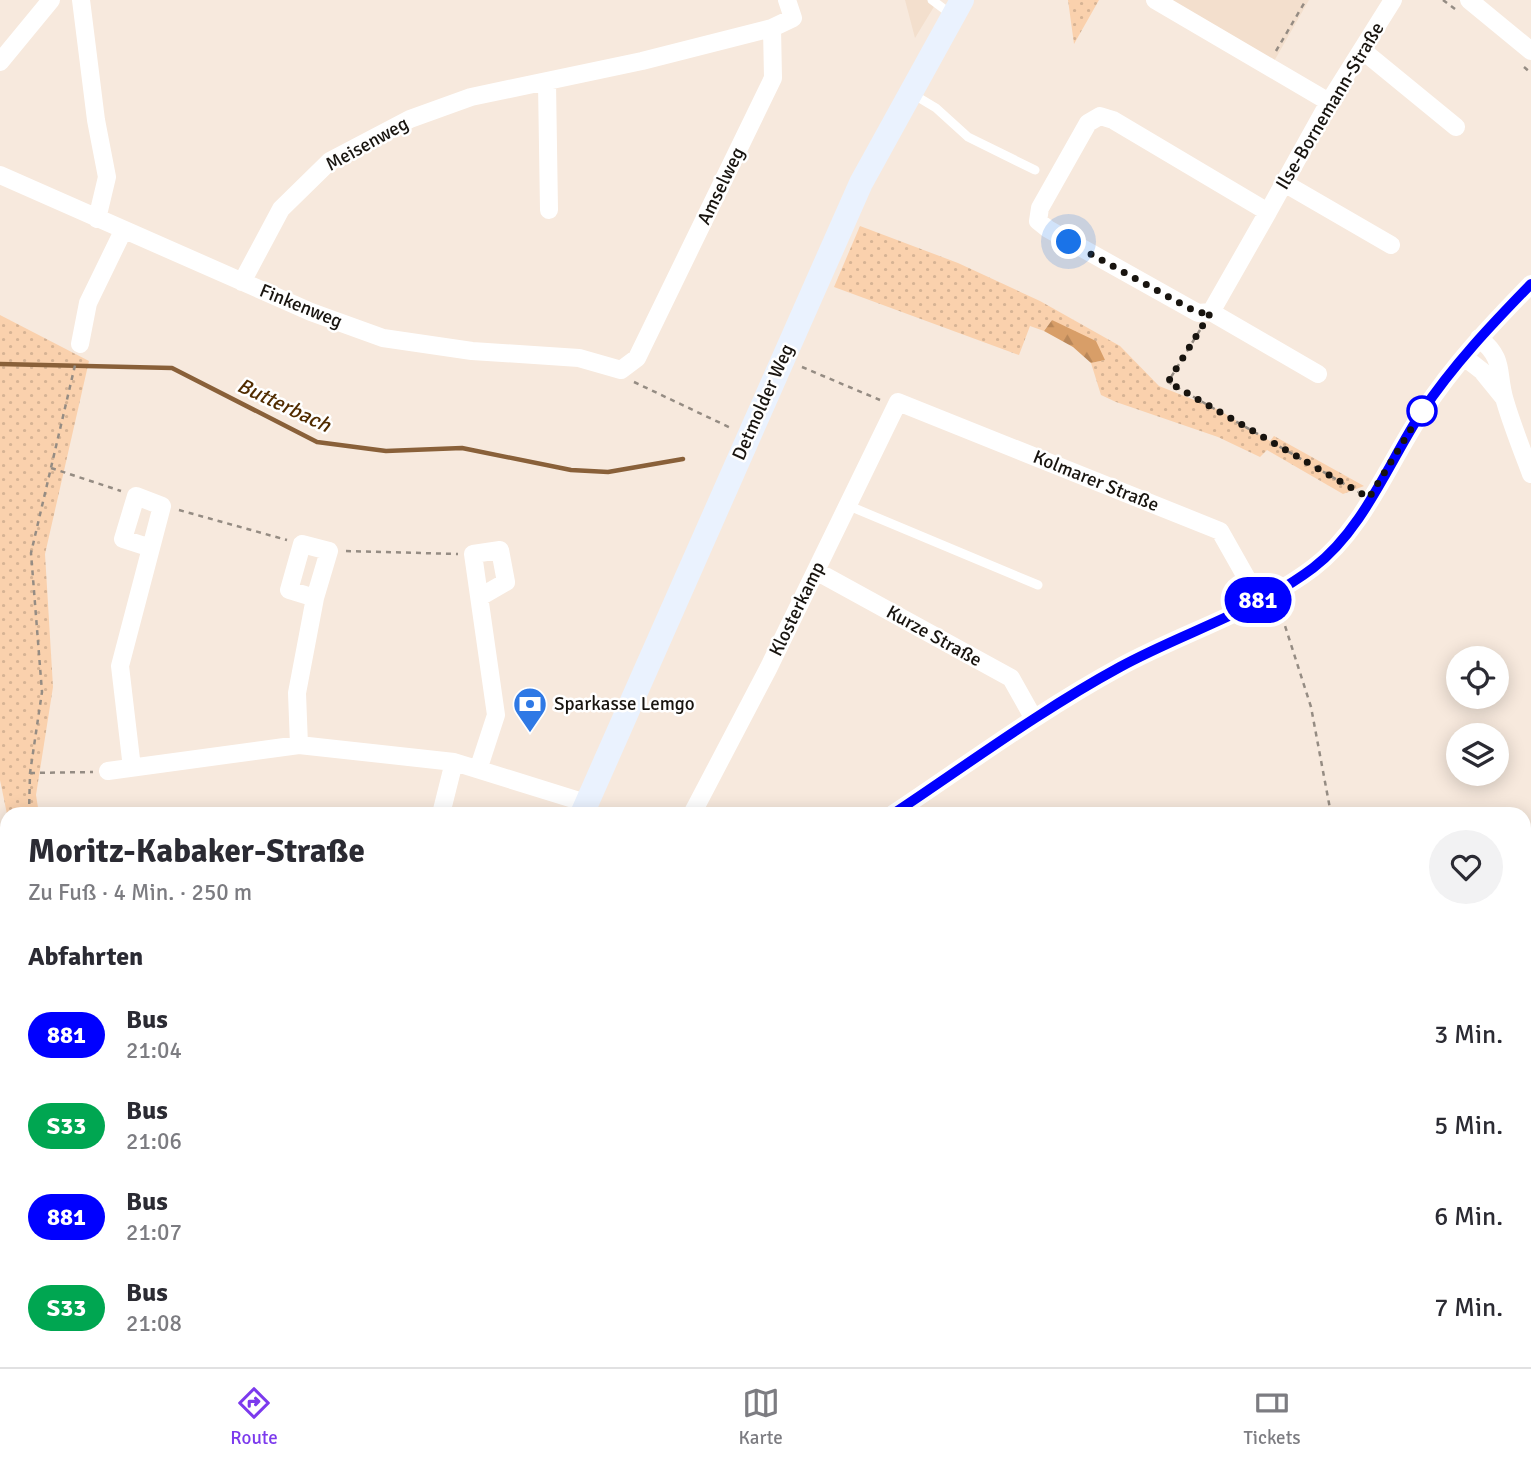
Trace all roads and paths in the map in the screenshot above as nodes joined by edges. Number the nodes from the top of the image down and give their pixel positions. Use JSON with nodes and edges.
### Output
{"nodes":[{"id":1,"x":51,"y":0,"type":"edge"},
{"id":2,"x":81,"y":0,"type":"edge"},
{"id":3,"x":787,"y":0,"type":"edge"},
{"id":4,"x":932,"y":0,"type":"edge"},
{"id":5,"x":1155,"y":0,"type":"edge"},
{"id":6,"x":1307,"y":0,"type":"edge"},
{"id":7,"x":1393,"y":0,"type":"edge"},
{"id":8,"x":1469,"y":0,"type":"edge"},
{"id":9,"x":958,"y":8,"type":"edge"},
{"id":10,"x":772,"y":28,"type":"junction"},
{"id":11,"x":1362,"y":50,"type":"junction"},
{"id":12,"x":1531,"y":51,"type":"edge"},
{"id":13,"x":0,"y":62,"type":"edge"},
{"id":14,"x":1267,"y":65,"type":"junction"},
{"id":15,"x":547,"y":83,"type":"junction"},
{"id":16,"x":909,"y":92,"type":"junction"},
{"id":17,"x":1329,"y":102,"type":"junction"},
{"id":18,"x":1456,"y":127,"type":"dead end"},
{"id":19,"x":1035,"y":170,"type":"dead end"},
{"id":20,"x":0,"y":175,"type":"edge"},
{"id":21,"x":1284,"y":183,"type":"junction"},
{"id":22,"x":549,"y":210,"type":"dead end"},
{"id":23,"x":1268,"y":212,"type":"junction"},
{"id":24,"x":97,"y":219,"type":"junction"},
{"id":25,"x":123,"y":231,"type":"junction"},
{"id":26,"x":1391,"y":245,"type":"dead end"},
{"id":27,"x":242,"y":282,"type":"junction"},
{"id":28,"x":1531,"y":284,"type":"edge"},
{"id":29,"x":1211,"y":312,"type":"junction"},
{"id":30,"x":1479,"y":338,"type":"junction"},
{"id":31,"x":80,"y":344,"type":"dead end"},
{"id":32,"x":1464,"y":356,"type":"junction"},
{"id":33,"x":781,"y":359,"type":"junction"},
{"id":34,"x":621,"y":370,"type":"junction"},
{"id":35,"x":1318,"y":374,"type":"dead end"},
{"id":36,"x":73,"y":375,"type":"dead end"},
{"id":37,"x":1504,"y":398,"type":"junction"},
{"id":38,"x":897,"y":405,"type":"junction"},
{"id":39,"x":748,"y":436,"type":"junction"},
{"id":40,"x":51,"y":468,"type":"junction"},
{"id":41,"x":1531,"y":474,"type":"edge"},
{"id":42,"x":136,"y":496,"type":"junction"},
{"id":43,"x":1369,"y":498,"type":"junction"},
{"id":44,"x":846,"y":504,"type":"junction"},
{"id":45,"x":162,"y":506,"type":"junction"},
{"id":46,"x":302,"y":544,"type":"junction"},
{"id":47,"x":151,"y":548,"type":"junction"},
{"id":48,"x":328,"y":551,"type":"junction"},
{"id":49,"x":473,"y":554,"type":"junction"},
{"id":50,"x":816,"y":571,"type":"junction"},
{"id":51,"x":1038,"y":585,"type":"dead end"},
{"id":52,"x":1266,"y":595,"type":"junction"},
{"id":53,"x":480,"y":597,"type":"junction"},
{"id":54,"x":315,"y":598,"type":"junction"},
{"id":55,"x":1034,"y":719,"type":"junction"},
{"id":56,"x":299,"y":745,"type":"junction"},
{"id":57,"x":454,"y":762,"type":"junction"},
{"id":58,"x":132,"y":768,"type":"junction"},
{"id":59,"x":479,"y":768,"type":"junction"},
{"id":60,"x":108,"y":771,"type":"joint"},
{"id":61,"x":30,"y":773,"type":"junction"},
{"id":62,"x":29,"y":807,"type":"edge"},
{"id":63,"x":443,"y":807,"type":"edge"},
{"id":64,"x":579,"y":807,"type":"edge"},
{"id":65,"x":585,"y":807,"type":"edge"},
{"id":66,"x":696,"y":807,"type":"edge"},
{"id":67,"x":903,"y":807,"type":"edge"},
{"id":68,"x":1330,"y":807,"type":"edge"}],
"edges":[{"from":1,"to":13,"type":"street"},
{"from":2,"to":24,"type":"street"},
{"from":3,"to":10,"type":"street"},
{"from":4,"to":9,"type":"lane"},
{"from":5,"to":14,"type":"street"},
{"from":6,"to":14,"type":"path"},
{"from":7,"to":11,"type":"street","name":"Ilse-Bornemann-Straße"},
{"from":8,"to":12,"type":"street"},
{"from":9,"to":16,"type":"street","name":"Detmolder Weg"},
{"from":10,"to":15,"type":"street","name":"Meisenweg"},
{"from":10,"to":34,"type":"street","name":"Amselweg"},
{"from":11,"to":17,"type":"street","name":"Ilse-Bornemann-Straße"},
{"from":11,"to":18,"type":"street"},
{"from":14,"to":17,"type":"street"},
{"from":15,"to":22,"type":"street"},
{"from":15,"to":27,"type":"street","name":"Meisenweg"},
{"from":16,"to":19,"type":"lane"},
{"from":16,"to":33,"type":"street","name":"Detmolder Weg"},
{"from":17,"to":21,"type":"street","name":"Ilse-Bornemann-Straße"},
{"from":20,"to":24,"type":"street","name":"Finkenweg"},
{"from":21,"to":23,"type":"street","name":"Ilse-Bornemann-Straße"},
{"from":21,"to":26,"type":"street"},
{"from":23,"to":29,"type":"street","name":"Ilse-Bornemann-Straße"},
{"from":23,"to":29,"type":"street","name":"Ilse-Bornemann-Straße"},
{"from":24,"to":25,"type":"street","name":"Finkenweg"},
{"from":25,"to":27,"type":"street","name":"Finkenweg"},
{"from":25,"to":31,"type":"street"},
{"from":27,"to":34,"type":"street","name":"Finkenweg"},
{"from":28,"to":30,"type":"street"},
{"from":29,"to":35,"type":"street"},
{"from":29,"to":43,"type":"path"},
{"from":30,"to":32,"type":"street"},
{"from":30,"to":37,"type":"street"},
{"from":32,"to":37,"type":"street"},
{"from":32,"to":43,"type":"street"},
{"from":33,"to":38,"type":"path"},
{"from":33,"to":39,"type":"street","name":"Detmolder Weg"},
{"from":34,"to":39,"type":"path"},
{"from":36,"to":40,"type":"path"},
{"from":37,"to":41,"type":"street"},
{"from":38,"to":44,"type":"street","name":"Klosterkamp"},
{"from":38,"to":52,"type":"street","name":"Kolmarer Straße"},
{"from":39,"to":65,"type":"street","name":"Detmolder Weg"},
{"from":40,"to":42,"type":"path"},
{"from":40,"to":61,"type":"path"},
{"from":42,"to":45,"type":"street"},
{"from":42,"to":47,"type":"street"},
{"from":43,"to":52,"type":"street"},
{"from":44,"to":50,"type":"street","name":"Klosterkamp"},
{"from":44,"to":51,"type":"lane"},
{"from":45,"to":46,"type":"path"},
{"from":45,"to":47,"type":"street"},
{"from":46,"to":48,"type":"street"},
{"from":46,"to":54,"type":"street"},
{"from":47,"to":58,"type":"street"},
{"from":48,"to":49,"type":"path"},
{"from":48,"to":54,"type":"street"},
{"from":49,"to":53,"type":"street"},
{"from":49,"to":53,"type":"street"},
{"from":50,"to":55,"type":"street","name":"Kurze Straße"},
{"from":50,"to":66,"type":"street","name":"Klosterkamp"},
{"from":52,"to":55,"type":"street"},
{"from":52,"to":68,"type":"path"},
{"from":53,"to":59,"type":"street"},
{"from":54,"to":56,"type":"street"},
{"from":55,"to":67,"type":"street"},
{"from":56,"to":57,"type":"street"},
{"from":56,"to":58,"type":"street"},
{"from":57,"to":59,"type":"street"},
{"from":57,"to":63,"type":"street"},
{"from":58,"to":60,"type":"street"},
{"from":59,"to":64,"type":"street"},
{"from":60,"to":61,"type":"path"},
{"from":61,"to":62,"type":"path"}]}
